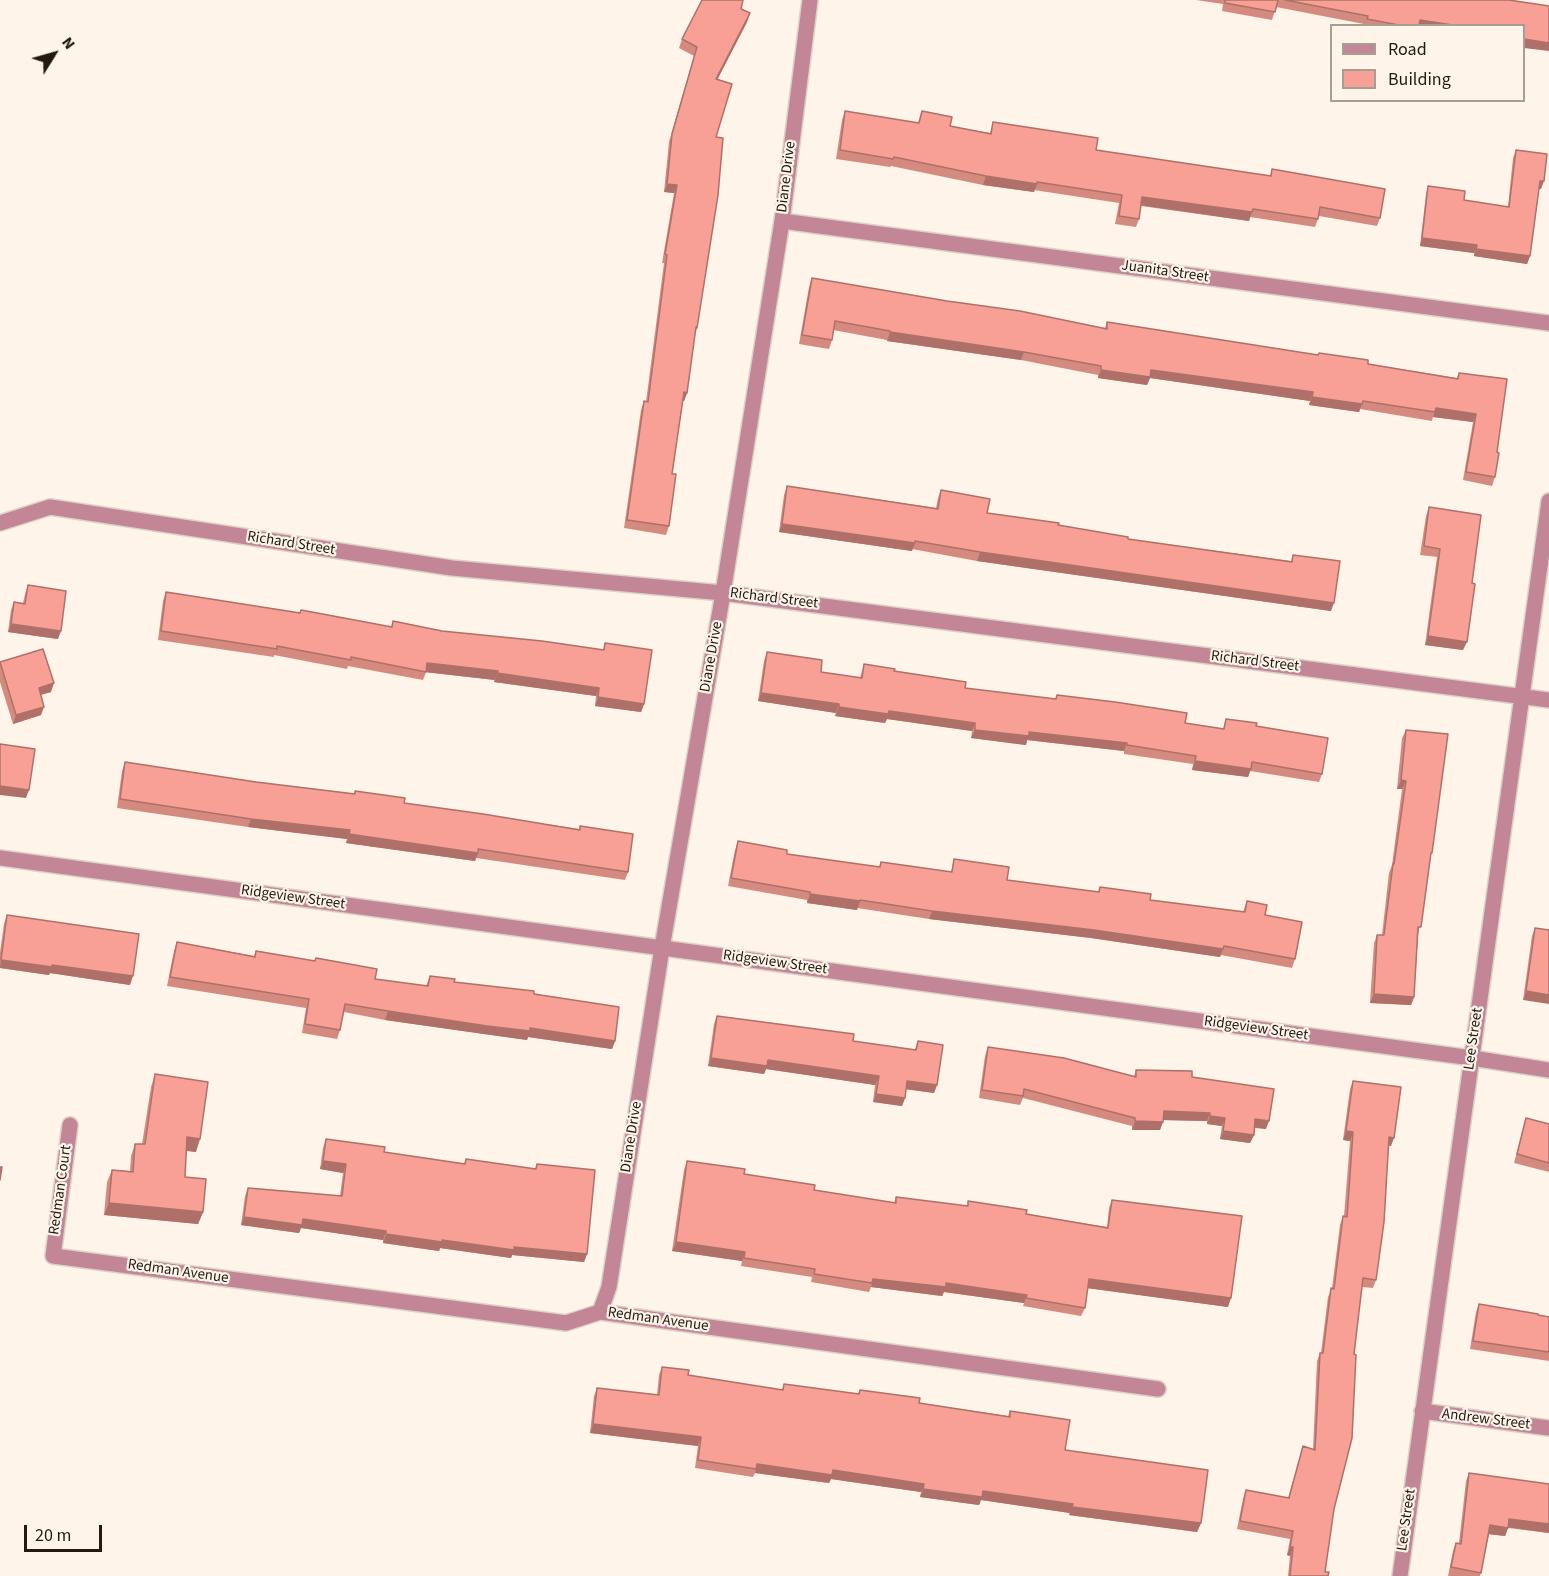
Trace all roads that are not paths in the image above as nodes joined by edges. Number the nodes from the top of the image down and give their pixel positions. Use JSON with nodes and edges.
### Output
{"nodes":[{"id":1,"x":810,"y":0,"type":"edge"},
{"id":2,"x":782,"y":221,"type":"junction"},
{"id":3,"x":1549,"y":323,"type":"edge"},
{"id":4,"x":1549,"y":501,"type":"edge"},
{"id":5,"x":0,"y":523,"type":"edge"},
{"id":6,"x":723,"y":593,"type":"junction"},
{"id":7,"x":1522,"y":696,"type":"junction"},
{"id":8,"x":1549,"y":700,"type":"edge"},
{"id":9,"x":0,"y":858,"type":"edge"},
{"id":10,"x":662,"y":948,"type":"junction"},
{"id":11,"x":1472,"y":1058,"type":"junction"},
{"id":12,"x":1549,"y":1070,"type":"edge"},
{"id":13,"x":70,"y":1125,"type":"dead end"},
{"id":14,"x":53,"y":1256,"type":"joint"},
{"id":15,"x":600,"y":1312,"type":"junction"},
{"id":16,"x":1158,"y":1389,"type":"dead end"},
{"id":17,"x":1422,"y":1412,"type":"junction"},
{"id":18,"x":1549,"y":1428,"type":"edge"},
{"id":19,"x":1400,"y":1576,"type":"edge"}],
"edges":[{"from":1,"to":2,"type":"street","name":"Diane Drive"},
{"from":2,"to":3,"type":"street","name":"Juanita Street"},
{"from":2,"to":6,"type":"street","name":"Diane Drive"},
{"from":4,"to":7,"type":"street","name":"Lee Street"},
{"from":5,"to":6,"type":"street","name":"Richard Street"},
{"from":6,"to":7,"type":"street","name":"Richard Street"},
{"from":6,"to":10,"type":"street","name":"Diane Drive"},
{"from":7,"to":8,"type":"street","name":"Richard Street"},
{"from":7,"to":11,"type":"street","name":"Lee Street"},
{"from":9,"to":10,"type":"street","name":"Ridgeview Street"},
{"from":10,"to":11,"type":"street","name":"Ridgeview Street"},
{"from":10,"to":15,"type":"street","name":"Diane Drive"},
{"from":11,"to":12,"type":"street","name":"Ridgeview Street"},
{"from":11,"to":17,"type":"street","name":"Lee Street"},
{"from":13,"to":14,"type":"street","name":"Redman Court"},
{"from":14,"to":15,"type":"street","name":"Redman Avenue"},
{"from":15,"to":16,"type":"street","name":"Redman Avenue"},
{"from":17,"to":18,"type":"street","name":"Andrew Street"},
{"from":17,"to":19,"type":"street","name":"Lee Street"}]}
